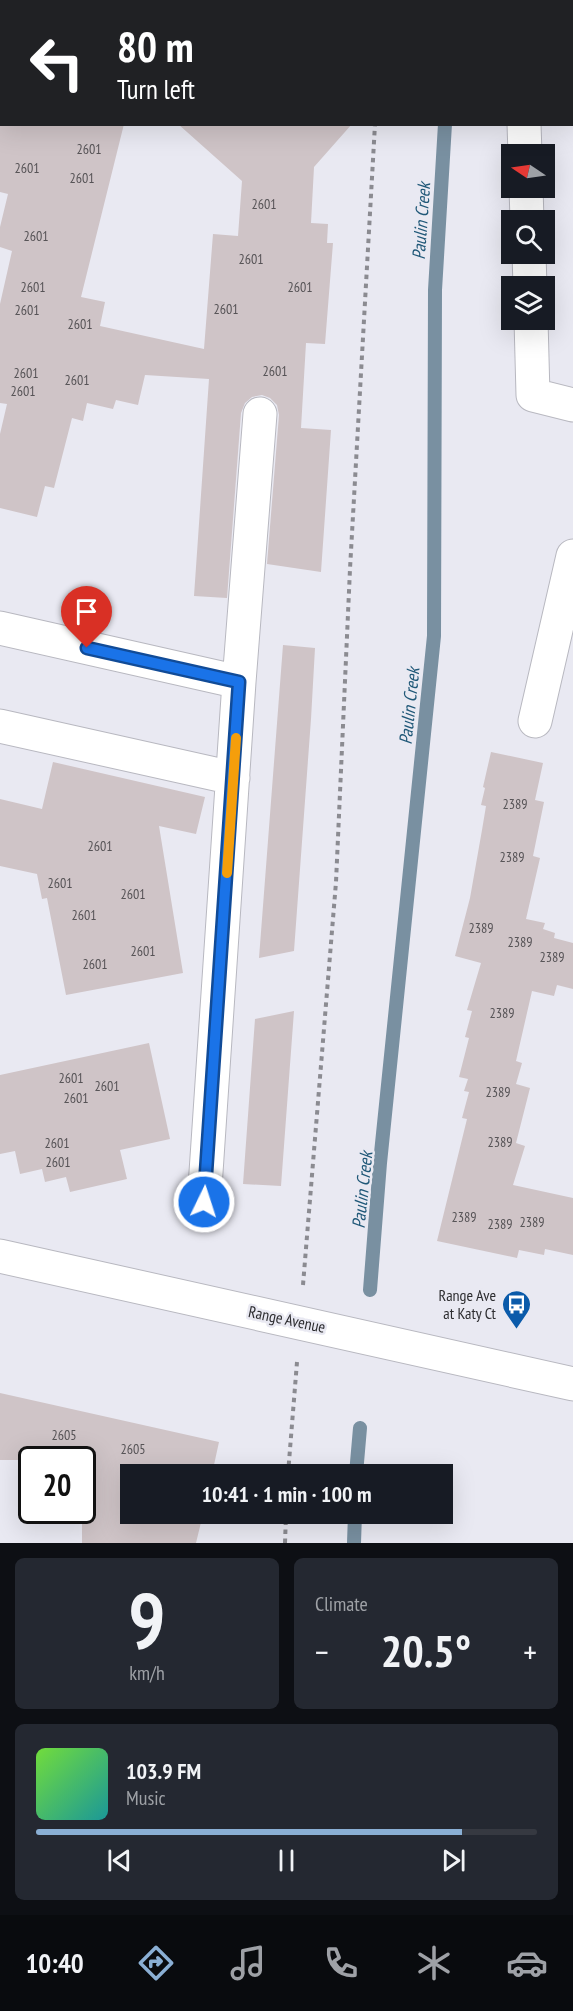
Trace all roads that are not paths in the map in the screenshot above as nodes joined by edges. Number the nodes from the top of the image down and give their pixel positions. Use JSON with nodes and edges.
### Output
{"nodes":[{"id":1,"x":524,"y":126,"type":"edge"},
{"id":2,"x":525,"y":144,"type":"edge"},
{"id":3,"x":531,"y":330,"type":"edge"},
{"id":4,"x":573,"y":405,"type":"edge"},
{"id":5,"x":260,"y":414,"type":"dead end"},
{"id":6,"x":573,"y":556,"type":"edge"},
{"id":7,"x":0,"y":628,"type":"edge"},
{"id":8,"x":239,"y":682,"type":"junction"},
{"id":9,"x":535,"y":721,"type":"dead end"},
{"id":10,"x":0,"y":726,"type":"edge"},
{"id":11,"x":233,"y":778,"type":"junction"},
{"id":12,"x":204,"y":1202,"type":"dead end"},
{"id":13,"x":0,"y":1256,"type":"edge"},
{"id":14,"x":573,"y":1384,"type":"edge"}],
"edges":[{"from":1,"to":2,"type":"street"},
{"from":3,"to":4,"type":"street"},
{"from":5,"to":8,"type":"street"},
{"from":6,"to":9,"type":"street"},
{"from":7,"to":8,"type":"street"},
{"from":8,"to":11,"type":"street"},
{"from":10,"to":11,"type":"street"},
{"from":11,"to":12,"type":"street"},
{"from":13,"to":14,"type":"street","name":"Range Avenue"}]}
